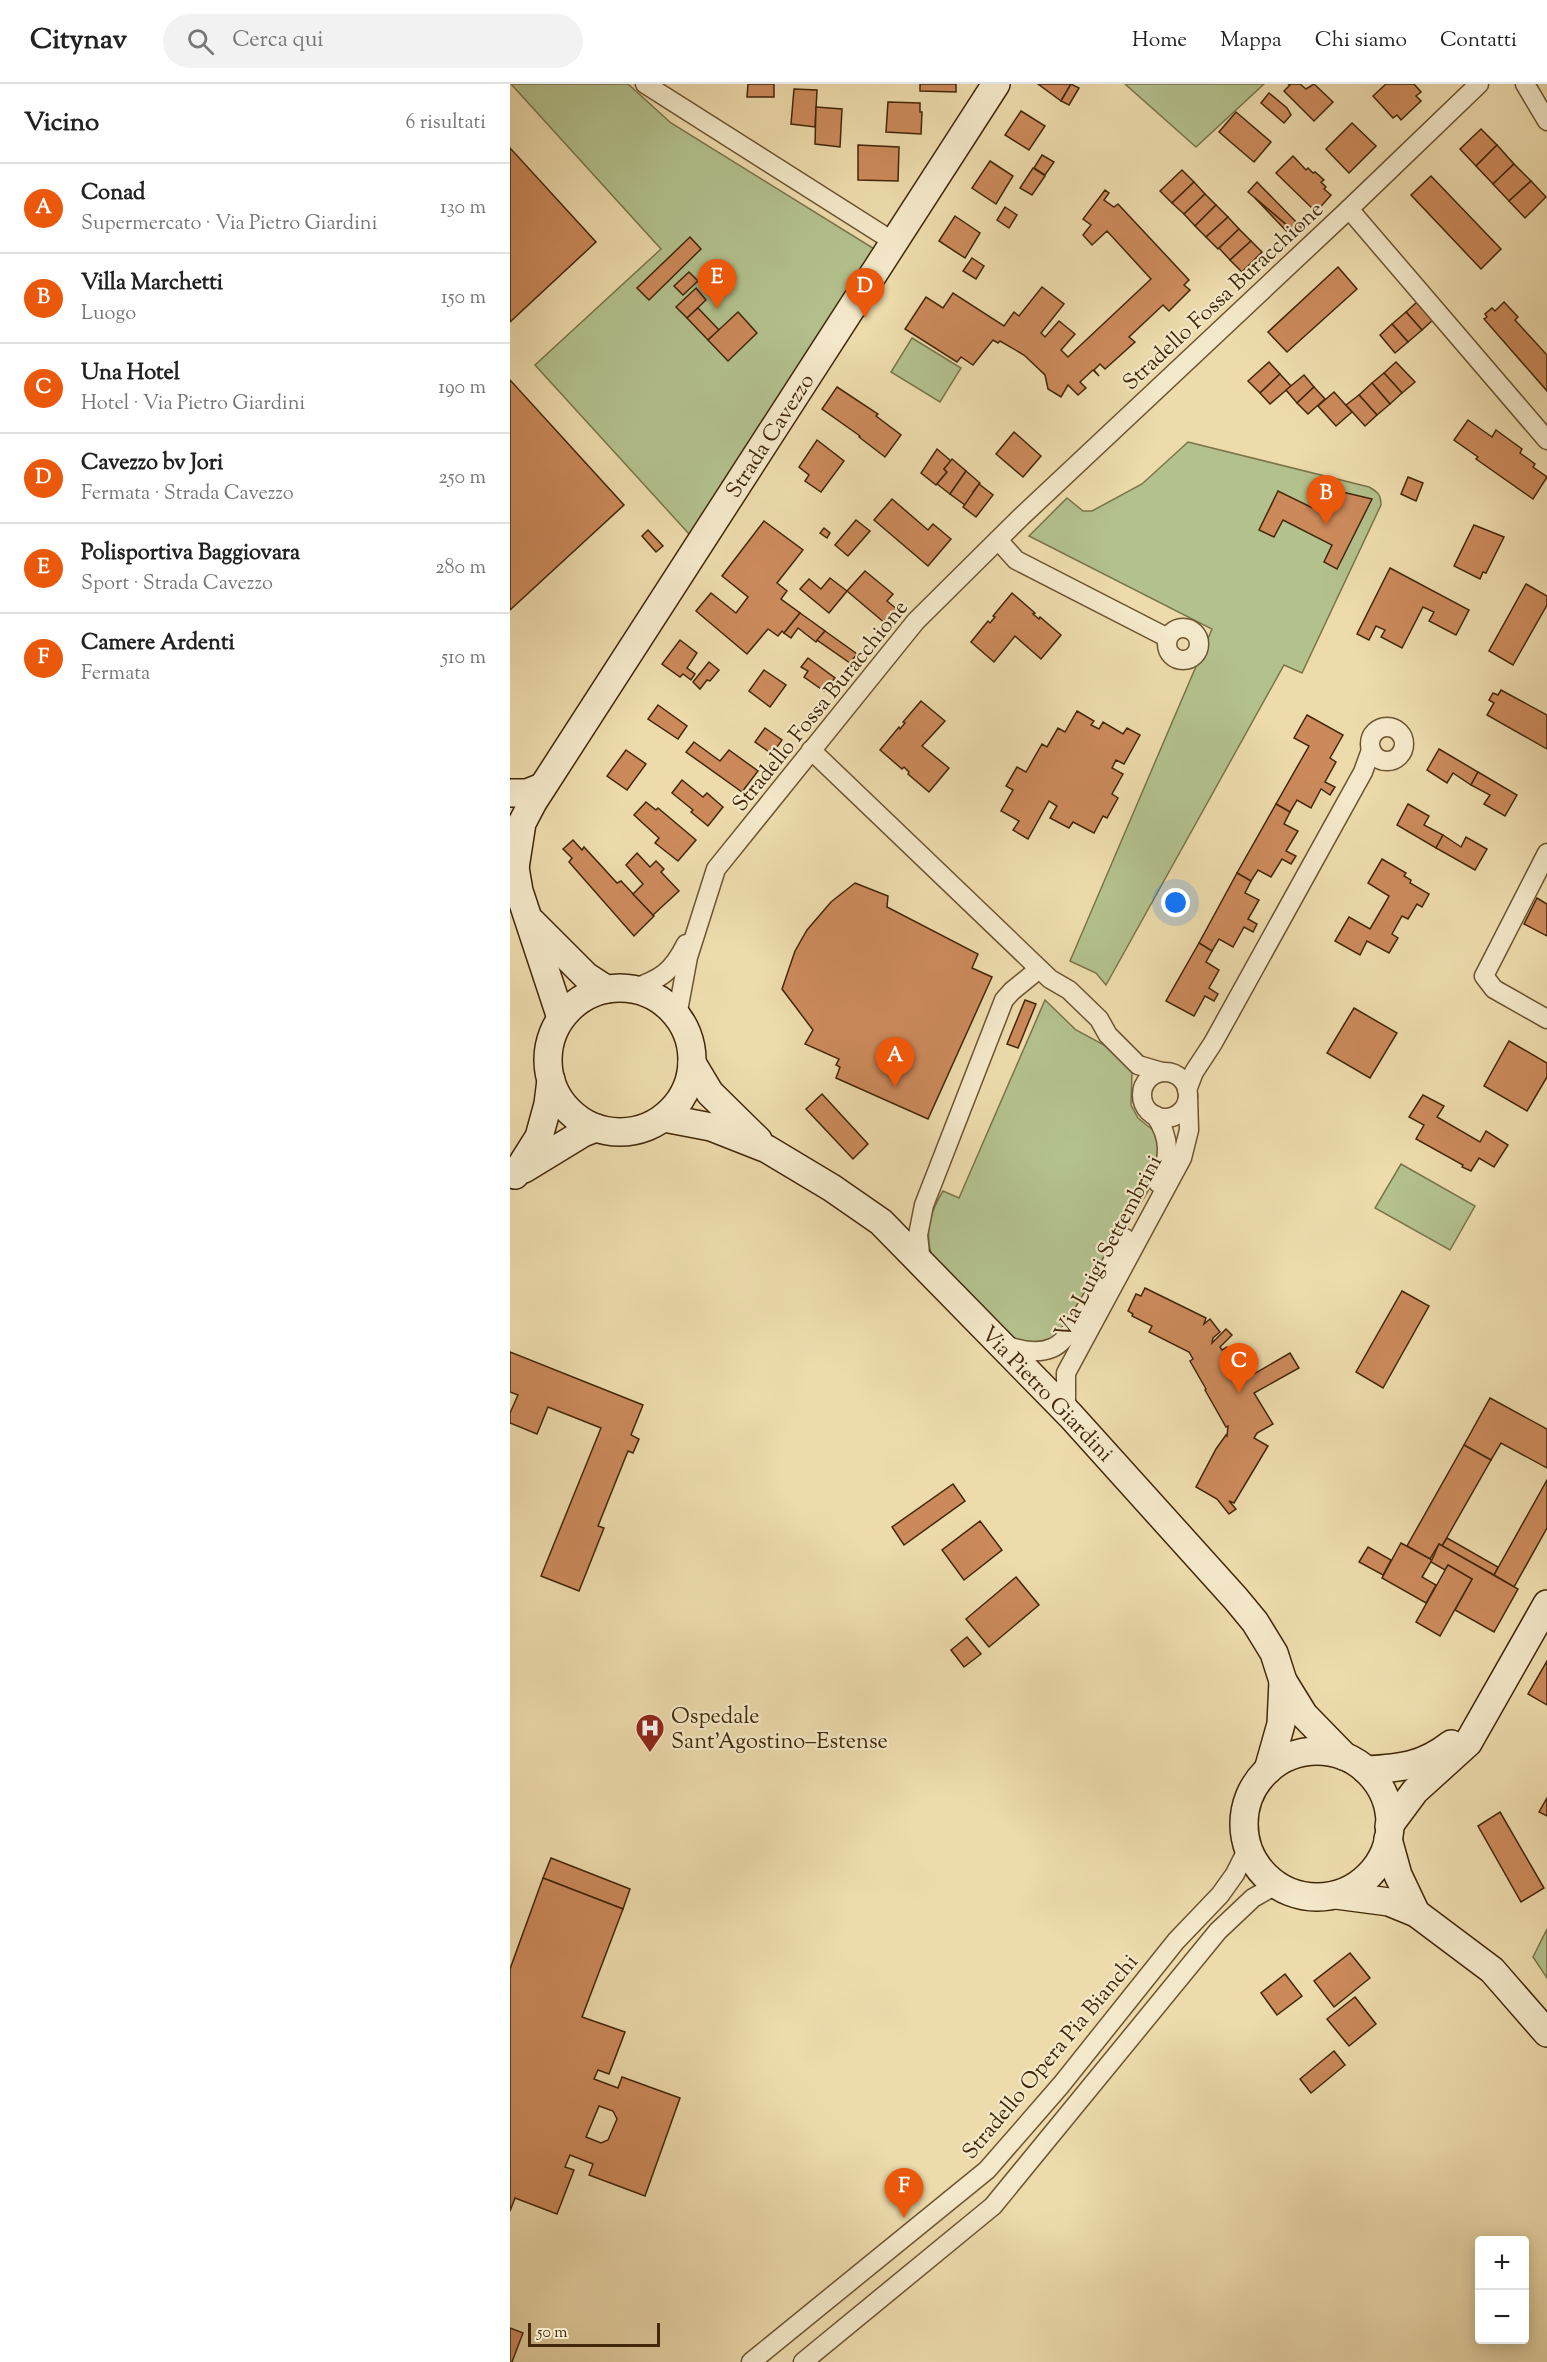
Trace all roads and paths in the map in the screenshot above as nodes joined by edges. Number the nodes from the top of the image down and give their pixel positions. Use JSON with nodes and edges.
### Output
{"nodes":[{"id":1,"x":645,"y":84,"type":"edge"},
{"id":2,"x":996,"y":84,"type":"edge"},
{"id":3,"x":1479,"y":84,"type":"edge"},
{"id":4,"x":1525,"y":84,"type":"edge"},
{"id":5,"x":1547,"y":121,"type":"edge"},
{"id":6,"x":1349,"y":209,"type":"junction"},
{"id":7,"x":894,"y":242,"type":"junction"},
{"id":8,"x":1547,"y":440,"type":"edge"},
{"id":9,"x":998,"y":540,"type":"junction"},
{"id":10,"x":1168,"y":638,"type":"dead end"},
{"id":11,"x":811,"y":750,"type":"junction"},
{"id":12,"x":1376,"y":755,"type":"dead end"},
{"id":13,"x":542,"y":787,"type":"junction"},
{"id":14,"x":510,"y":793,"type":"edge"},
{"id":15,"x":510,"y":839,"type":"edge"},
{"id":16,"x":1547,"y":853,"type":"edge"},
{"id":17,"x":515,"y":868,"type":"junction"},
{"id":18,"x":700,"y":915,"type":"junction"},
{"id":19,"x":528,"y":917,"type":"junction"},
{"id":20,"x":1045,"y":974,"type":"junction"},
{"id":21,"x":619,"y":989,"type":"junction"},
{"id":22,"x":677,"y":1016,"type":"junction"},
{"id":23,"x":561,"y":1018,"type":"junction"},
{"id":24,"x":1547,"y":1019,"type":"edge"},
{"id":25,"x":1202,"y":1058,"type":"junction"},
{"id":26,"x":692,"y":1063,"type":"junction"},
{"id":27,"x":1138,"y":1065,"type":"junction"},
{"id":28,"x":1165,"y":1072,"type":"junction"},
{"id":29,"x":551,"y":1080,"type":"junction"},
{"id":30,"x":1143,"y":1088,"type":"junction"},
{"id":31,"x":1188,"y":1093,"type":"junction"},
{"id":32,"x":1155,"y":1115,"type":"junction"},
{"id":33,"x":664,"y":1118,"type":"junction"},
{"id":34,"x":596,"y":1128,"type":"junction"},
{"id":35,"x":767,"y":1149,"type":"junction"},
{"id":36,"x":512,"y":1177,"type":"edge"},
{"id":37,"x":926,"y":1269,"type":"junction"},
{"id":38,"x":1001,"y":1345,"type":"junction"},
{"id":39,"x":1071,"y":1416,"type":"junction"},
{"id":40,"x":1547,"y":1604,"type":"edge"},
{"id":41,"x":1283,"y":1681,"type":"junction"},
{"id":42,"x":1484,"y":1715,"type":"junction"},
{"id":43,"x":1355,"y":1763,"type":"junction"},
{"id":44,"x":1268,"y":1770,"type":"junction"},
{"id":45,"x":1389,"y":1833,"type":"junction"},
{"id":46,"x":1248,"y":1848,"type":"junction"},
{"id":47,"x":1276,"y":1885,"type":"junction"},
{"id":48,"x":1335,"y":1894,"type":"junction"},
{"id":49,"x":1416,"y":1913,"type":"junction"},
{"id":50,"x":1547,"y":2032,"type":"edge"},
{"id":51,"x":751,"y":2362,"type":"edge"},
{"id":52,"x":803,"y":2362,"type":"edge"}],
"edges":[{"from":1,"to":7,"type":"street"},
{"from":2,"to":7,"type":"main road","name":"Strada Cavezzo"},
{"from":3,"to":6,"type":"street","name":"Stradello Fossa Buracchione"},
{"from":4,"to":5,"type":"street"},
{"from":6,"to":8,"type":"street"},
{"from":6,"to":9,"type":"street","name":"Stradello Fossa Buracchione"},
{"from":7,"to":13,"type":"main road","name":"Strada Cavezzo"},
{"from":9,"to":10,"type":"street"},
{"from":9,"to":11,"type":"street","name":"Stradello Fossa Buracchione"},
{"from":11,"to":18,"type":"street","name":"Stradello Fossa Buracchione"},
{"from":11,"to":20,"type":"street"},
{"from":12,"to":25,"type":"street","name":"Via Luigi Settembrini"},
{"from":13,"to":14,"type":"main road"},
{"from":13,"to":17,"type":"main road","name":"Strada Cavezzo"},
{"from":15,"to":17,"type":"main road","name":"Via Pietro Giardini"},
{"from":16,"to":24,"type":"street"},
{"from":17,"to":19,"type":"main road","name":"Via Pietro Giardini"},
{"from":18,"to":21,"type":"street"},
{"from":18,"to":22,"type":"street"},
{"from":19,"to":21,"type":"main road","name":"Via Pietro Giardini"},
{"from":19,"to":23,"type":"main road","name":"Via Pietro Giardini"},
{"from":20,"to":27,"type":"street"},
{"from":20,"to":37,"type":"street"},
{"from":21,"to":22,"type":"main road","name":"Via Pietro Giardini"},
{"from":21,"to":23,"type":"main road","name":"Via Pietro Giardini"},
{"from":22,"to":26,"type":"main road","name":"Via Pietro Giardini"},
{"from":23,"to":29,"type":"main road","name":"Via Pietro Giardini"},
{"from":25,"to":28,"type":"street"},
{"from":25,"to":31,"type":"street","name":"Via Luigi Settembrini"},
{"from":26,"to":33,"type":"main road","name":"Via Pietro Giardini"},
{"from":26,"to":35,"type":"main road","name":"Via Pietro Giardini"},
{"from":27,"to":28,"type":"street"},
{"from":27,"to":30,"type":"street"},
{"from":28,"to":30,"type":"street"},
{"from":28,"to":31,"type":"street"},
{"from":29,"to":34,"type":"main road","name":"Via Pietro Giardini"},
{"from":29,"to":36,"type":"main road"},
{"from":30,"to":32,"type":"street"},
{"from":31,"to":32,"type":"street"},
{"from":31,"to":39,"type":"street","name":"Via Luigi Settembrini"},
{"from":32,"to":38,"type":"street","name":"Via Luigi Settembrini"},
{"from":33,"to":34,"type":"main road","name":"Via Pietro Giardini"},
{"from":33,"to":35,"type":"main road","name":"Via Pietro Giardini"},
{"from":34,"to":36,"type":"main road"},
{"from":35,"to":37,"type":"main road","name":"Via Pietro Giardini"},
{"from":37,"to":38,"type":"main road","name":"Via Pietro Giardini"},
{"from":38,"to":39,"type":"main road","name":"Via Pietro Giardini"},
{"from":39,"to":41,"type":"main road","name":"Via Pietro Giardini"},
{"from":40,"to":42,"type":"main road"},
{"from":41,"to":43,"type":"main road","name":"Via Pietro Giardini"},
{"from":41,"to":44,"type":"main road","name":"Via Pietro Giardini"},
{"from":42,"to":43,"type":"main road"},
{"from":42,"to":45,"type":"main road"},
{"from":43,"to":44,"type":"main road","name":"Via Pietro Giardini"},
{"from":43,"to":45,"type":"main road","name":"Via Pietro Giardini"},
{"from":44,"to":46,"type":"main road","name":"Via Pietro Giardini"},
{"from":45,"to":48,"type":"main road","name":"Via Pietro Giardini"},
{"from":45,"to":49,"type":"main road","name":"Via Pietro Giardini"},
{"from":46,"to":47,"type":"main road","name":"Via Pietro Giardini"},
{"from":46,"to":51,"type":"street","name":"Stradello Opera Pia Bianchi"},
{"from":47,"to":48,"type":"main road","name":"Via Pietro Giardini"},
{"from":47,"to":52,"type":"street"},
{"from":48,"to":49,"type":"main road","name":"Via Pietro Giardini"},
{"from":49,"to":50,"type":"main road","name":"Via Pietro Giardini"}]}
